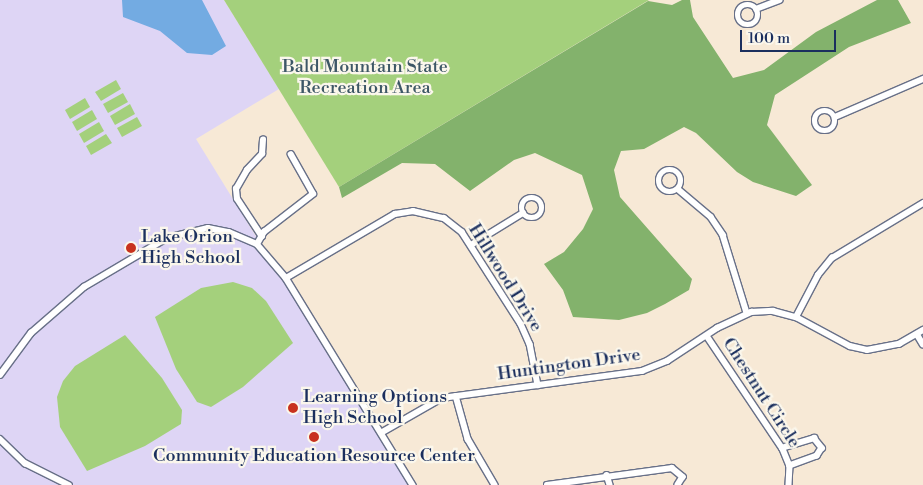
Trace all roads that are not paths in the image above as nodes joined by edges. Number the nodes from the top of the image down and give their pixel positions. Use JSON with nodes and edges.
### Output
{"nodes":[{"id":1,"x":779,"y":0,"type":"edge"},
{"id":2,"x":756,"y":9,"type":"dead end"},
{"id":3,"x":923,"y":79,"type":"edge"},
{"id":4,"x":835,"y":117,"type":"dead end"},
{"id":5,"x":263,"y":140,"type":"dead end"},
{"id":6,"x":291,"y":155,"type":"dead end"},
{"id":7,"x":678,"y":189,"type":"dead end"},
{"id":8,"x":923,"y":203,"type":"edge"},
{"id":9,"x":523,"y":213,"type":"dead end"},
{"id":10,"x":262,"y":237,"type":"junction"},
{"id":11,"x":257,"y":244,"type":"junction"},
{"id":12,"x":472,"y":245,"type":"junction"},
{"id":13,"x":286,"y":278,"type":"junction"},
{"id":14,"x":746,"y":314,"type":"junction"},
{"id":15,"x":796,"y":317,"type":"junction"},
{"id":16,"x":923,"y":330,"type":"edge"},
{"id":17,"x":917,"y":334,"type":"junction"},
{"id":18,"x":707,"y":336,"type":"junction"},
{"id":19,"x":923,"y":344,"type":"edge"},
{"id":20,"x":0,"y":375,"type":"edge"},
{"id":21,"x":538,"y":385,"type":"junction"},
{"id":22,"x":456,"y":396,"type":"junction"},
{"id":23,"x":381,"y":433,"type":"junction"},
{"id":24,"x":0,"y":439,"type":"edge"},
{"id":25,"x":782,"y":448,"type":"junction"},
{"id":26,"x":790,"y":466,"type":"junction"},
{"id":27,"x":607,"y":475,"type":"junction"},
{"id":28,"x":70,"y":485,"type":"edge"},
{"id":29,"x":413,"y":485,"type":"edge"},
{"id":30,"x":495,"y":485,"type":"edge"},
{"id":31,"x":547,"y":485,"type":"edge"},
{"id":32,"x":610,"y":485,"type":"edge"},
{"id":33,"x":678,"y":485,"type":"edge"},
{"id":34,"x":790,"y":485,"type":"edge"}],
"edges":[{"from":1,"to":2,"type":"street"},
{"from":3,"to":4,"type":"street"},
{"from":5,"to":10,"type":"street"},
{"from":6,"to":10,"type":"street"},
{"from":7,"to":14,"type":"street"},
{"from":8,"to":15,"type":"street"},
{"from":9,"to":12,"type":"street"},
{"from":10,"to":11,"type":"street"},
{"from":11,"to":13,"type":"street"},
{"from":11,"to":20,"type":"street"},
{"from":12,"to":13,"type":"street","name":"Hillwood Drive"},
{"from":12,"to":21,"type":"street","name":"Hillwood Drive"},
{"from":13,"to":23,"type":"street"},
{"from":14,"to":15,"type":"street","name":"Huntington Drive"},
{"from":14,"to":18,"type":"street","name":"Huntington Drive"},
{"from":15,"to":17,"type":"street","name":"Huntington Drive"},
{"from":16,"to":17,"type":"street","name":"Huntington Drive"},
{"from":17,"to":19,"type":"street"},
{"from":18,"to":21,"type":"street","name":"Huntington Drive"},
{"from":18,"to":25,"type":"street","name":"Chestnut Circle"},
{"from":21,"to":22,"type":"street","name":"Huntington Drive"},
{"from":22,"to":23,"type":"street","name":"Huntington Drive"},
{"from":22,"to":30,"type":"street"},
{"from":23,"to":29,"type":"street"},
{"from":24,"to":28,"type":"street"},
{"from":25,"to":26,"type":"street","name":"Chestnut Circle"},
{"from":25,"to":26,"type":"street","name":"Chestnut Circle"},
{"from":26,"to":34,"type":"street","name":"Chestnut Circle"},
{"from":27,"to":31,"type":"street"},
{"from":27,"to":32,"type":"street"},
{"from":27,"to":33,"type":"street"}]}
